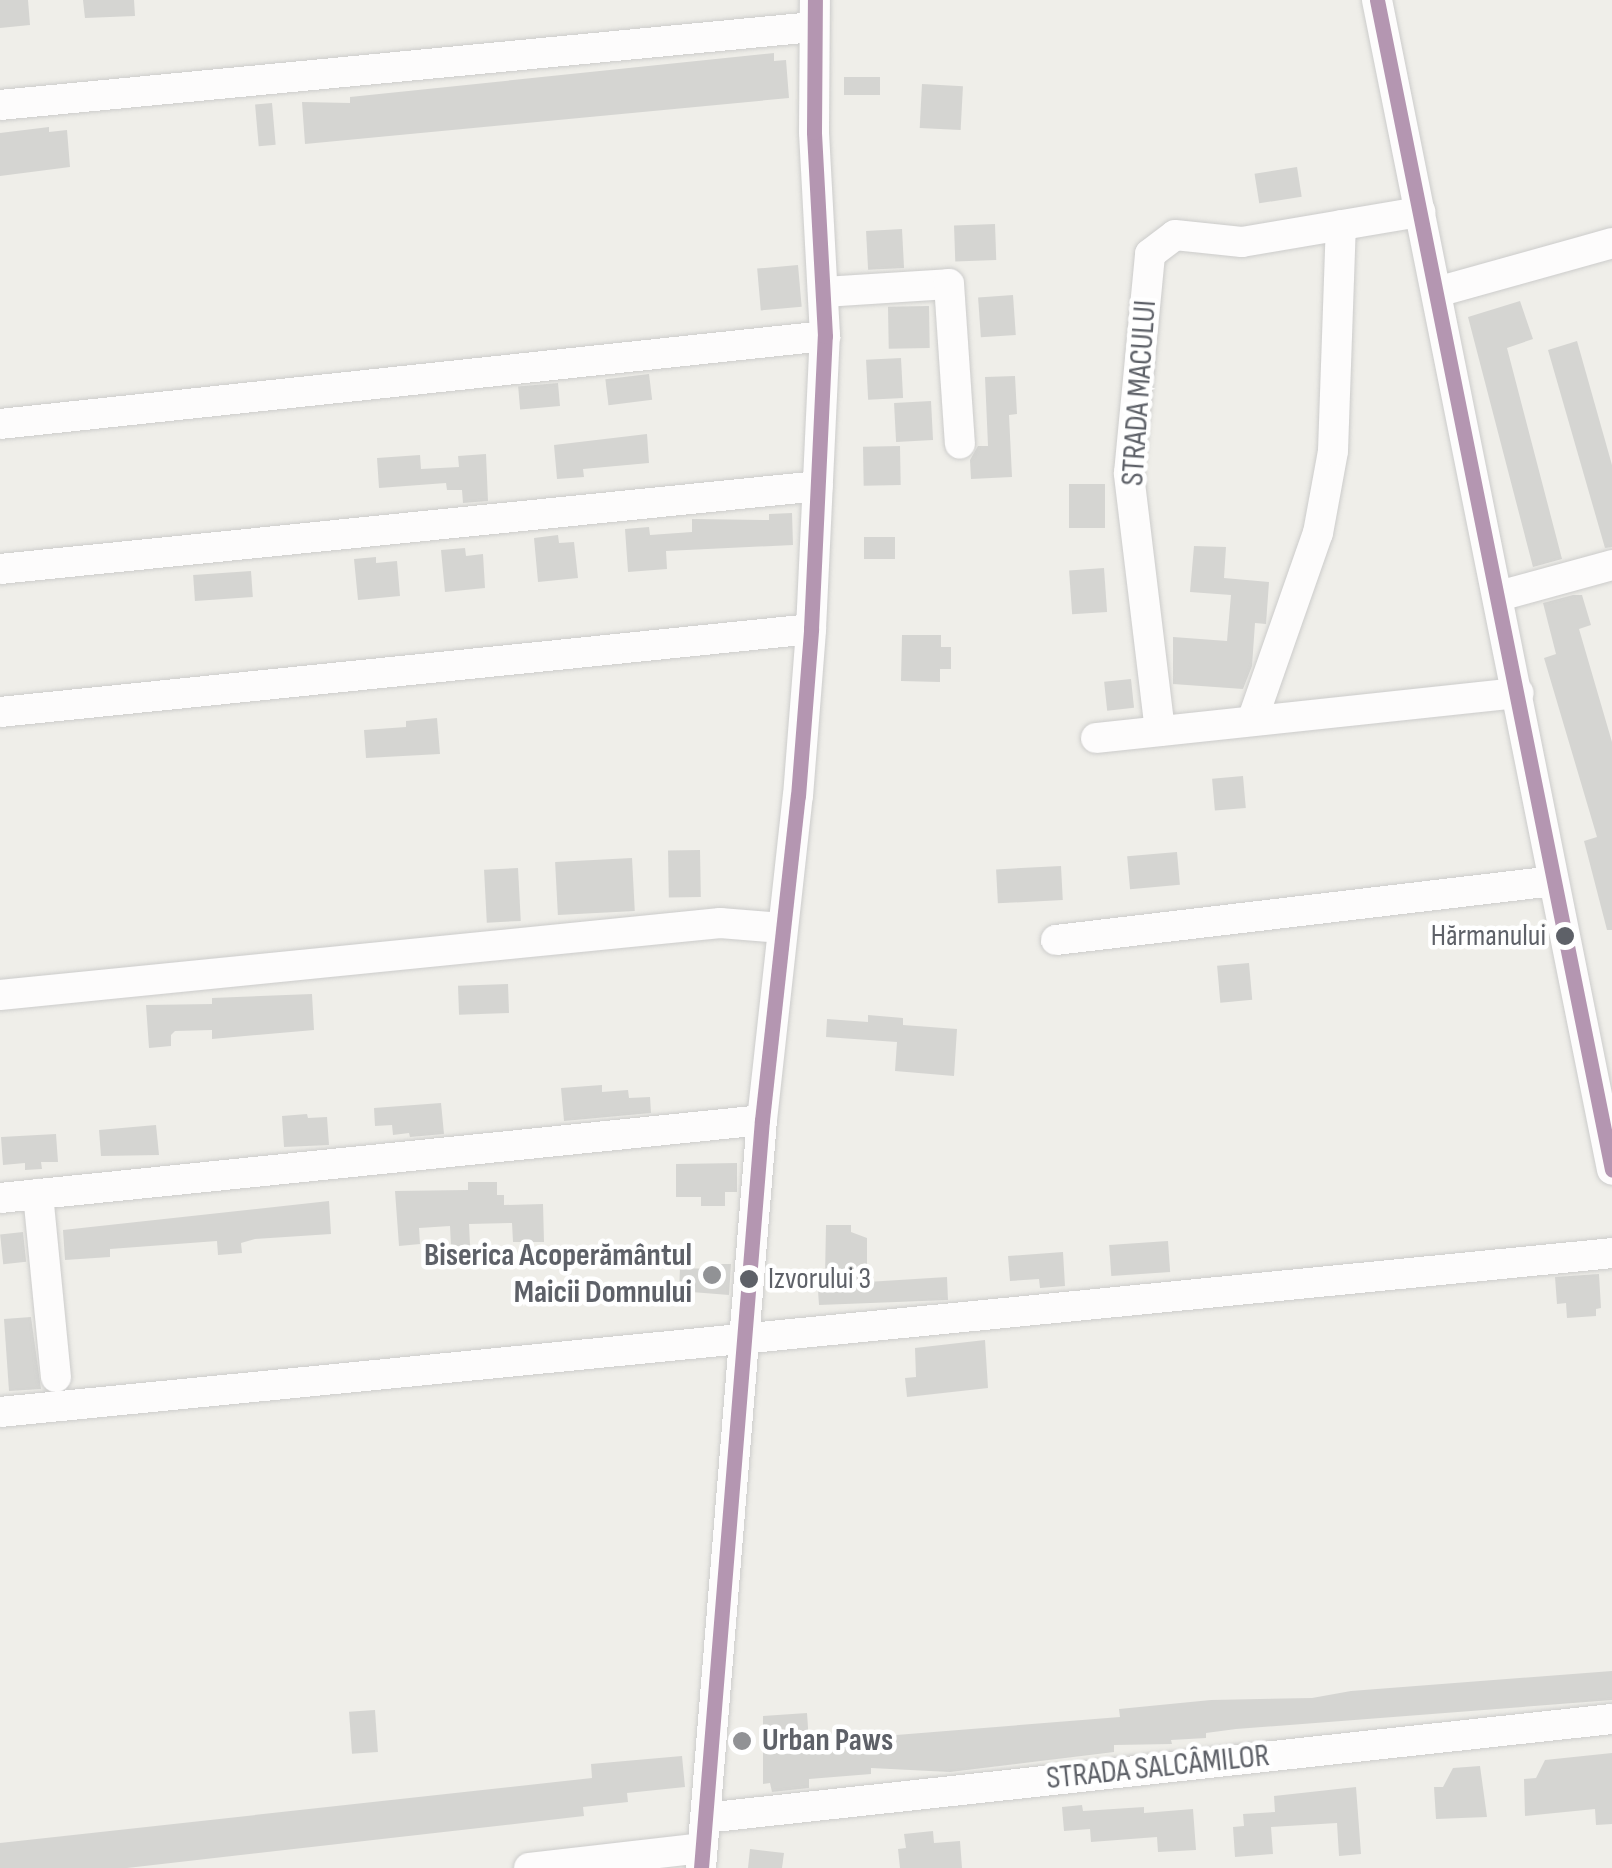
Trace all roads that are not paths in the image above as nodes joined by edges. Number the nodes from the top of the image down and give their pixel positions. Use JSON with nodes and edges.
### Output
{"nodes":[{"id":1,"x":1377,"y":0,"type":"edge"},
{"id":2,"x":814,"y":14,"type":"edge"},
{"id":3,"x":0,"y":105,"type":"edge"},
{"id":4,"x":1420,"y":212,"type":"junction"},
{"id":5,"x":1342,"y":225,"type":"junction"},
{"id":6,"x":1612,"y":243,"type":"edge"},
{"id":7,"x":823,"y":292,"type":"junction"},
{"id":8,"x":1437,"y":292,"type":"junction"},
{"id":9,"x":825,"y":336,"type":"junction"},
{"id":10,"x":0,"y":424,"type":"edge"},
{"id":11,"x":960,"y":444,"type":"dead end"},
{"id":12,"x":818,"y":486,"type":"junction"},
{"id":13,"x":1612,"y":565,"type":"edge"},
{"id":14,"x":0,"y":570,"type":"edge"},
{"id":15,"x":1499,"y":596,"type":"junction"},
{"id":16,"x":811,"y":628,"type":"junction"},
{"id":17,"x":1519,"y":693,"type":"junction"},
{"id":18,"x":0,"y":712,"type":"edge"},
{"id":19,"x":1252,"y":721,"type":"junction"},
{"id":20,"x":1160,"y":731,"type":"junction"},
{"id":21,"x":1096,"y":738,"type":"dead end"},
{"id":22,"x":1554,"y":880,"type":"junction"},
{"id":23,"x":782,"y":928,"type":"junction"},
{"id":24,"x":1056,"y":940,"type":"dead end"},
{"id":25,"x":0,"y":995,"type":"edge"},
{"id":26,"x":1598,"y":1031,"type":"edge"},
{"id":27,"x":762,"y":1120,"type":"junction"},
{"id":28,"x":1612,"y":1170,"type":"edge"},
{"id":29,"x":38,"y":1194,"type":"junction"},
{"id":30,"x":0,"y":1198,"type":"edge"},
{"id":31,"x":1612,"y":1253,"type":"edge"},
{"id":32,"x":744,"y":1340,"type":"junction"},
{"id":33,"x":56,"y":1377,"type":"dead end"},
{"id":34,"x":0,"y":1412,"type":"edge"},
{"id":35,"x":1612,"y":1719,"type":"edge"},
{"id":36,"x":702,"y":1845,"type":"edge"},
{"id":37,"x":529,"y":1868,"type":"edge"}],
"edges":[{"from":1,"to":4,"type":"street"},
{"from":2,"to":3,"type":"street"},
{"from":2,"to":7,"type":"street"},
{"from":4,"to":5,"type":"street","name":"STRADA MACULUI"},
{"from":4,"to":8,"type":"street"},
{"from":5,"to":19,"type":"street"},
{"from":5,"to":20,"type":"street","name":"STRADA MACULUI"},
{"from":6,"to":8,"type":"street"},
{"from":7,"to":9,"type":"street"},
{"from":7,"to":11,"type":"street"},
{"from":8,"to":15,"type":"street"},
{"from":9,"to":10,"type":"street"},
{"from":9,"to":12,"type":"street"},
{"from":12,"to":14,"type":"street"},
{"from":12,"to":16,"type":"street"},
{"from":13,"to":15,"type":"street"},
{"from":15,"to":17,"type":"street"},
{"from":16,"to":18,"type":"street"},
{"from":16,"to":23,"type":"street"},
{"from":17,"to":19,"type":"street"},
{"from":17,"to":22,"type":"street"},
{"from":19,"to":20,"type":"street"},
{"from":20,"to":21,"type":"street"},
{"from":22,"to":24,"type":"street"},
{"from":22,"to":26,"type":"street"},
{"from":23,"to":25,"type":"street"},
{"from":23,"to":27,"type":"street"},
{"from":26,"to":28,"type":"street"},
{"from":27,"to":29,"type":"street"},
{"from":27,"to":32,"type":"street"},
{"from":29,"to":30,"type":"street"},
{"from":29,"to":33,"type":"street"},
{"from":31,"to":32,"type":"street"},
{"from":32,"to":34,"type":"street"},
{"from":32,"to":36,"type":"street"},
{"from":35,"to":36,"type":"street","name":"STRADA SALCÂMILOR"},
{"from":36,"to":37,"type":"street","name":"STRADA SALCÂMILOR"}]}
